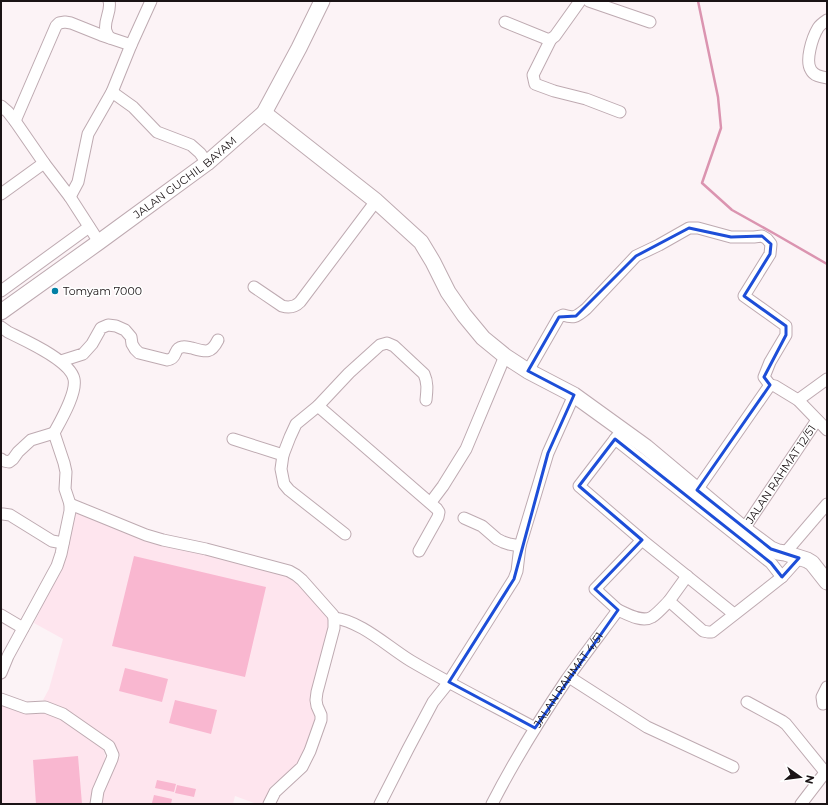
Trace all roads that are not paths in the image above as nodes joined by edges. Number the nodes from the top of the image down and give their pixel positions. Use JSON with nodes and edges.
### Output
{"nodes":[{"id":1,"x":109,"y":1,"type":"edge"},
{"id":2,"x":151,"y":1,"type":"edge"},
{"id":3,"x":322,"y":1,"type":"edge"},
{"id":4,"x":580,"y":1,"type":"edge"},
{"id":5,"x":590,"y":1,"type":"edge"},
{"id":6,"x":827,"y":20,"type":"edge"},
{"id":7,"x":505,"y":22,"type":"dead end"},
{"id":8,"x":650,"y":22,"type":"dead end"},
{"id":9,"x":110,"y":38,"type":"junction"},
{"id":10,"x":551,"y":39,"type":"junction"},
{"id":11,"x":131,"y":45,"type":"junction"},
{"id":12,"x":827,"y":78,"type":"edge"},
{"id":13,"x":112,"y":92,"type":"junction"},
{"id":14,"x":1,"y":106,"type":"edge"},
{"id":15,"x":620,"y":112,"type":"dead end"},
{"id":16,"x":264,"y":113,"type":"junction"},
{"id":17,"x":15,"y":121,"type":"junction"},
{"id":18,"x":44,"y":163,"type":"junction"},
{"id":19,"x":207,"y":163,"type":"junction"},
{"id":20,"x":1,"y":194,"type":"edge"},
{"id":21,"x":70,"y":197,"type":"junction"},
{"id":22,"x":376,"y":201,"type":"junction"},
{"id":23,"x":89,"y":227,"type":"junction"},
{"id":24,"x":99,"y":242,"type":"junction"},
{"id":25,"x":254,"y":287,"type":"dead end"},
{"id":26,"x":1,"y":292,"type":"edge"},
{"id":27,"x":1,"y":312,"type":"edge"},
{"id":28,"x":1,"y":327,"type":"edge"},
{"id":29,"x":218,"y":340,"type":"dead end"},
{"id":30,"x":505,"y":356,"type":"junction"},
{"id":31,"x":60,"y":361,"type":"junction"},
{"id":32,"x":528,"y":371,"type":"junction"},
{"id":33,"x":827,"y":379,"type":"edge"},
{"id":34,"x":770,"y":385,"type":"junction"},
{"id":35,"x":574,"y":395,"type":"junction"},
{"id":36,"x":426,"y":400,"type":"dead end"},
{"id":37,"x":798,"y":400,"type":"junction"},
{"id":38,"x":318,"y":406,"type":"junction"},
{"id":39,"x":817,"y":420,"type":"junction"},
{"id":40,"x":827,"y":430,"type":"edge"},
{"id":41,"x":54,"y":433,"type":"junction"},
{"id":42,"x":619,"y":434,"type":"junction"},
{"id":43,"x":233,"y":439,"type":"dead end"},
{"id":44,"x":283,"y":455,"type":"junction"},
{"id":45,"x":1,"y":459,"type":"edge"},
{"id":46,"x":697,"y":490,"type":"junction"},
{"id":47,"x":431,"y":502,"type":"junction"},
{"id":48,"x":70,"y":504,"type":"junction"},
{"id":49,"x":827,"y":504,"type":"edge"},
{"id":50,"x":1,"y":514,"type":"edge"},
{"id":51,"x":464,"y":518,"type":"dead end"},
{"id":52,"x":744,"y":529,"type":"junction"},
{"id":53,"x":345,"y":534,"type":"dead end"},
{"id":54,"x":642,"y":540,"type":"junction"},
{"id":55,"x":63,"y":543,"type":"junction"},
{"id":56,"x":520,"y":546,"type":"junction"},
{"id":57,"x":420,"y":551,"type":"dead end"},
{"id":58,"x":785,"y":553,"type":"junction"},
{"id":59,"x":799,"y":558,"type":"junction"},
{"id":60,"x":687,"y":576,"type":"junction"},
{"id":61,"x":782,"y":577,"type":"junction"},
{"id":62,"x":827,"y":582,"type":"edge"},
{"id":63,"x":669,"y":601,"type":"junction"},
{"id":64,"x":618,"y":610,"type":"junction"},
{"id":65,"x":734,"y":614,"type":"junction"},
{"id":66,"x":1,"y":615,"type":"edge"},
{"id":67,"x":334,"y":618,"type":"junction"},
{"id":68,"x":23,"y":628,"type":"junction"},
{"id":69,"x":1,"y":673,"type":"edge"},
{"id":70,"x":569,"y":676,"type":"junction"},
{"id":71,"x":449,"y":682,"type":"junction"},
{"id":72,"x":827,"y":687,"type":"edge"},
{"id":73,"x":1,"y":699,"type":"edge"},
{"id":74,"x":747,"y":702,"type":"dead end"},
{"id":75,"x":823,"y":704,"type":"dead end"},
{"id":76,"x":535,"y":728,"type":"junction"},
{"id":77,"x":733,"y":767,"type":"dead end"},
{"id":78,"x":826,"y":771,"type":"edge"},
{"id":79,"x":96,"y":804,"type":"edge"},
{"id":80,"x":269,"y":804,"type":"edge"},
{"id":81,"x":380,"y":804,"type":"edge"},
{"id":82,"x":492,"y":804,"type":"edge"},
{"id":83,"x":802,"y":804,"type":"edge"}],
"edges":[{"from":1,"to":9,"type":"street"},
{"from":2,"to":11,"type":"street"},
{"from":3,"to":16,"type":"street","name":"JALAN GUCHIL BAYAM"},
{"from":4,"to":10,"type":"street"},
{"from":5,"to":8,"type":"street"},
{"from":6,"to":12,"type":"street"},
{"from":7,"to":10,"type":"street"},
{"from":9,"to":11,"type":"street"},
{"from":9,"to":17,"type":"street"},
{"from":10,"to":15,"type":"street"},
{"from":11,"to":13,"type":"street"},
{"from":13,"to":19,"type":"street"},
{"from":13,"to":21,"type":"street"},
{"from":14,"to":17,"type":"street"},
{"from":16,"to":19,"type":"street","name":"JALAN GUCHIL BAYAM"},
{"from":16,"to":22,"type":"street"},
{"from":17,"to":18,"type":"street"},
{"from":18,"to":20,"type":"street"},
{"from":18,"to":21,"type":"street"},
{"from":19,"to":24,"type":"street","name":"JALAN GUCHIL BAYAM"},
{"from":21,"to":23,"type":"street"},
{"from":22,"to":25,"type":"street"},
{"from":22,"to":30,"type":"street"},
{"from":23,"to":24,"type":"street"},
{"from":23,"to":26,"type":"street"},
{"from":24,"to":27,"type":"street","name":"JALAN GUCHIL BAYAM"},
{"from":28,"to":31,"type":"street"},
{"from":29,"to":31,"type":"street"},
{"from":30,"to":32,"type":"street"},
{"from":30,"to":47,"type":"street"},
{"from":31,"to":41,"type":"street"},
{"from":32,"to":34,"type":"street"},
{"from":32,"to":35,"type":"street"},
{"from":33,"to":37,"type":"street"},
{"from":34,"to":37,"type":"street"},
{"from":34,"to":46,"type":"street"},
{"from":35,"to":42,"type":"street"},
{"from":35,"to":56,"type":"street"},
{"from":36,"to":38,"type":"street"},
{"from":37,"to":39,"type":"street"},
{"from":38,"to":44,"type":"street"},
{"from":38,"to":47,"type":"street"},
{"from":39,"to":40,"type":"street"},
{"from":39,"to":52,"type":"street","name":"JALAN RAHMAT 12/51"},
{"from":41,"to":45,"type":"street"},
{"from":41,"to":48,"type":"street"},
{"from":42,"to":46,"type":"street"},
{"from":42,"to":54,"type":"street"},
{"from":42,"to":61,"type":"street"},
{"from":43,"to":44,"type":"street"},
{"from":44,"to":53,"type":"street"},
{"from":46,"to":52,"type":"street"},
{"from":47,"to":57,"type":"street"},
{"from":48,"to":55,"type":"street"},
{"from":48,"to":67,"type":"street"},
{"from":49,"to":58,"type":"street"},
{"from":50,"to":55,"type":"street"},
{"from":51,"to":56,"type":"street"},
{"from":52,"to":58,"type":"street"},
{"from":54,"to":60,"type":"street"},
{"from":54,"to":64,"type":"street"},
{"from":55,"to":68,"type":"street"},
{"from":56,"to":71,"type":"street"},
{"from":58,"to":59,"type":"street"},
{"from":59,"to":61,"type":"street"},
{"from":59,"to":62,"type":"street"},
{"from":60,"to":63,"type":"street"},
{"from":60,"to":65,"type":"street"},
{"from":61,"to":65,"type":"street"},
{"from":63,"to":64,"type":"street"},
{"from":63,"to":65,"type":"street"},
{"from":64,"to":70,"type":"street","name":"JALAN RAHMAT 4/51"},
{"from":66,"to":68,"type":"street"},
{"from":67,"to":71,"type":"street"},
{"from":67,"to":80,"type":"street"},
{"from":68,"to":69,"type":"street"},
{"from":70,"to":76,"type":"street","name":"JALAN RAHMAT 4/51"},
{"from":70,"to":77,"type":"street"},
{"from":71,"to":76,"type":"street"},
{"from":71,"to":81,"type":"street"},
{"from":72,"to":75,"type":"street"},
{"from":73,"to":79,"type":"street"},
{"from":74,"to":78,"type":"street"},
{"from":76,"to":82,"type":"street","name":"JALAN RAHMAT 4/51"},
{"from":78,"to":83,"type":"street"}]}
